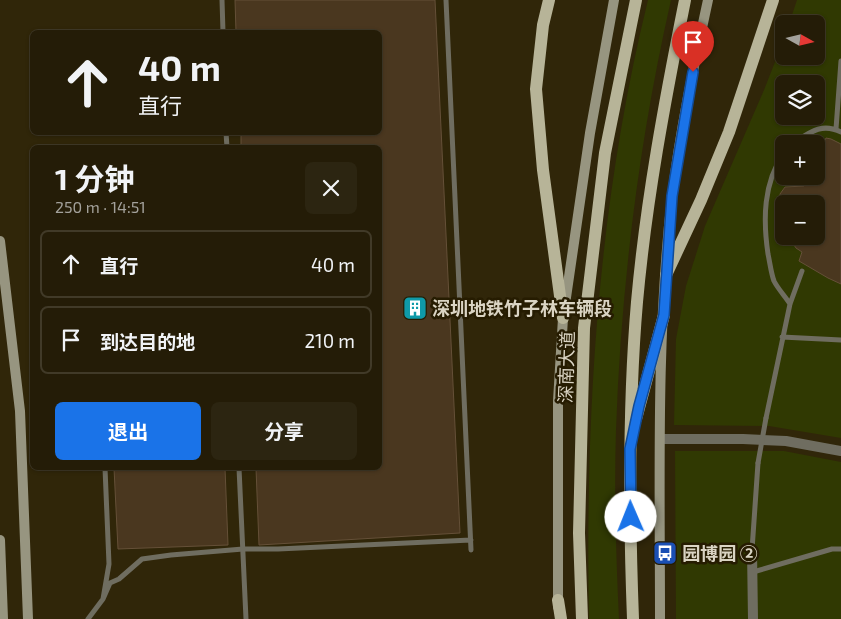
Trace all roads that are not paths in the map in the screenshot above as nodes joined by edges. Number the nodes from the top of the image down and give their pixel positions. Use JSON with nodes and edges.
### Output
{"nodes":[{"id":1,"x":222,"y":0,"type":"edge"},
{"id":2,"x":446,"y":0,"type":"edge"},
{"id":3,"x":549,"y":0,"type":"edge"},
{"id":4,"x":614,"y":0,"type":"edge"},
{"id":5,"x":636,"y":0,"type":"edge"},
{"id":6,"x":685,"y":0,"type":"edge"},
{"id":7,"x":708,"y":0,"type":"edge"},
{"id":8,"x":773,"y":0,"type":"edge"},
{"id":9,"x":223,"y":30,"type":"edge"},
{"id":10,"x":841,"y":61,"type":"edge"},
{"id":11,"x":838,"y":130,"type":"edge"},
{"id":12,"x":806,"y":135,"type":"edge"},
{"id":13,"x":775,"y":167,"type":"edge"},
{"id":14,"x":0,"y":241,"type":"edge"},
{"id":15,"x":802,"y":271,"type":"dead end"},
{"id":16,"x":666,"y":275,"type":"junction"},
{"id":17,"x":790,"y":304,"type":"junction"},
{"id":18,"x":664,"y":315,"type":"junction"},
{"id":19,"x":564,"y":318,"type":"junction"},
{"id":20,"x":782,"y":337,"type":"junction"},
{"id":21,"x":841,"y":340,"type":"edge"},
{"id":22,"x":660,"y":439,"type":"junction"},
{"id":23,"x":630,"y":449,"type":"junction"},
{"id":24,"x":841,"y":451,"type":"edge"},
{"id":25,"x":104,"y":470,"type":"edge"},
{"id":26,"x":240,"y":470,"type":"edge"},
{"id":27,"x":0,"y":540,"type":"edge"},
{"id":28,"x":471,"y":540,"type":"junction"},
{"id":29,"x":243,"y":549,"type":"junction"},
{"id":30,"x":841,"y":549,"type":"edge"},
{"id":31,"x":471,"y":550,"type":"dead end"},
{"id":32,"x":752,"y":550,"type":"joint"},
{"id":33,"x":752,"y":572,"type":"junction"},
{"id":34,"x":632,"y":588,"type":"junction"},
{"id":35,"x":103,"y":599,"type":"junction"},
{"id":36,"x":558,"y":600,"type":"joint"},
{"id":37,"x":3,"y":619,"type":"edge"},
{"id":38,"x":28,"y":619,"type":"edge"},
{"id":39,"x":88,"y":619,"type":"edge"},
{"id":40,"x":246,"y":619,"type":"edge"},
{"id":41,"x":559,"y":619,"type":"edge"},
{"id":42,"x":582,"y":619,"type":"edge"},
{"id":43,"x":633,"y":619,"type":"edge"},
{"id":44,"x":638,"y":619,"type":"edge"},
{"id":45,"x":660,"y":619,"type":"edge"},
{"id":46,"x":753,"y":619,"type":"edge"}],
"edges":[{"from":1,"to":9,"type":"lane"},
{"from":2,"to":28,"type":"lane"},
{"from":3,"to":19,"type":"main road"},
{"from":4,"to":19,"type":"main road"},
{"from":5,"to":42,"type":"main road","name":"深南大道"},
{"from":6,"to":23,"type":"main road"},
{"from":7,"to":16,"type":"main road"},
{"from":8,"to":16,"type":"main road"},
{"from":10,"to":11,"type":"lane"},
{"from":11,"to":12,"type":"lane"},
{"from":13,"to":17,"type":"lane"},
{"from":14,"to":38,"type":"main road"},
{"from":15,"to":17,"type":"lane"},
{"from":16,"to":18,"type":"main road"},
{"from":17,"to":20,"type":"lane"},
{"from":18,"to":22,"type":"main road"},
{"from":18,"to":23,"type":"main road"},
{"from":19,"to":36,"type":"main road"},
{"from":20,"to":21,"type":"lane"},
{"from":20,"to":32,"type":"lane","bridge":true},
{"from":22,"to":24,"type":"street"},
{"from":22,"to":45,"type":"main road"},
{"from":23,"to":34,"type":"main road"},
{"from":25,"to":35,"type":"lane"},
{"from":26,"to":29,"type":"lane"},
{"from":27,"to":37,"type":"main road"},
{"from":28,"to":29,"type":"lane"},
{"from":28,"to":31,"type":"lane"},
{"from":29,"to":35,"type":"lane"},
{"from":29,"to":40,"type":"lane"},
{"from":30,"to":33,"type":"lane"},
{"from":32,"to":33,"type":"street"},
{"from":33,"to":46,"type":"street"},
{"from":34,"to":43,"type":"main road"},
{"from":34,"to":44,"type":"main road"},
{"from":35,"to":39,"type":"lane"},
{"from":36,"to":41,"type":"main road"}]}
